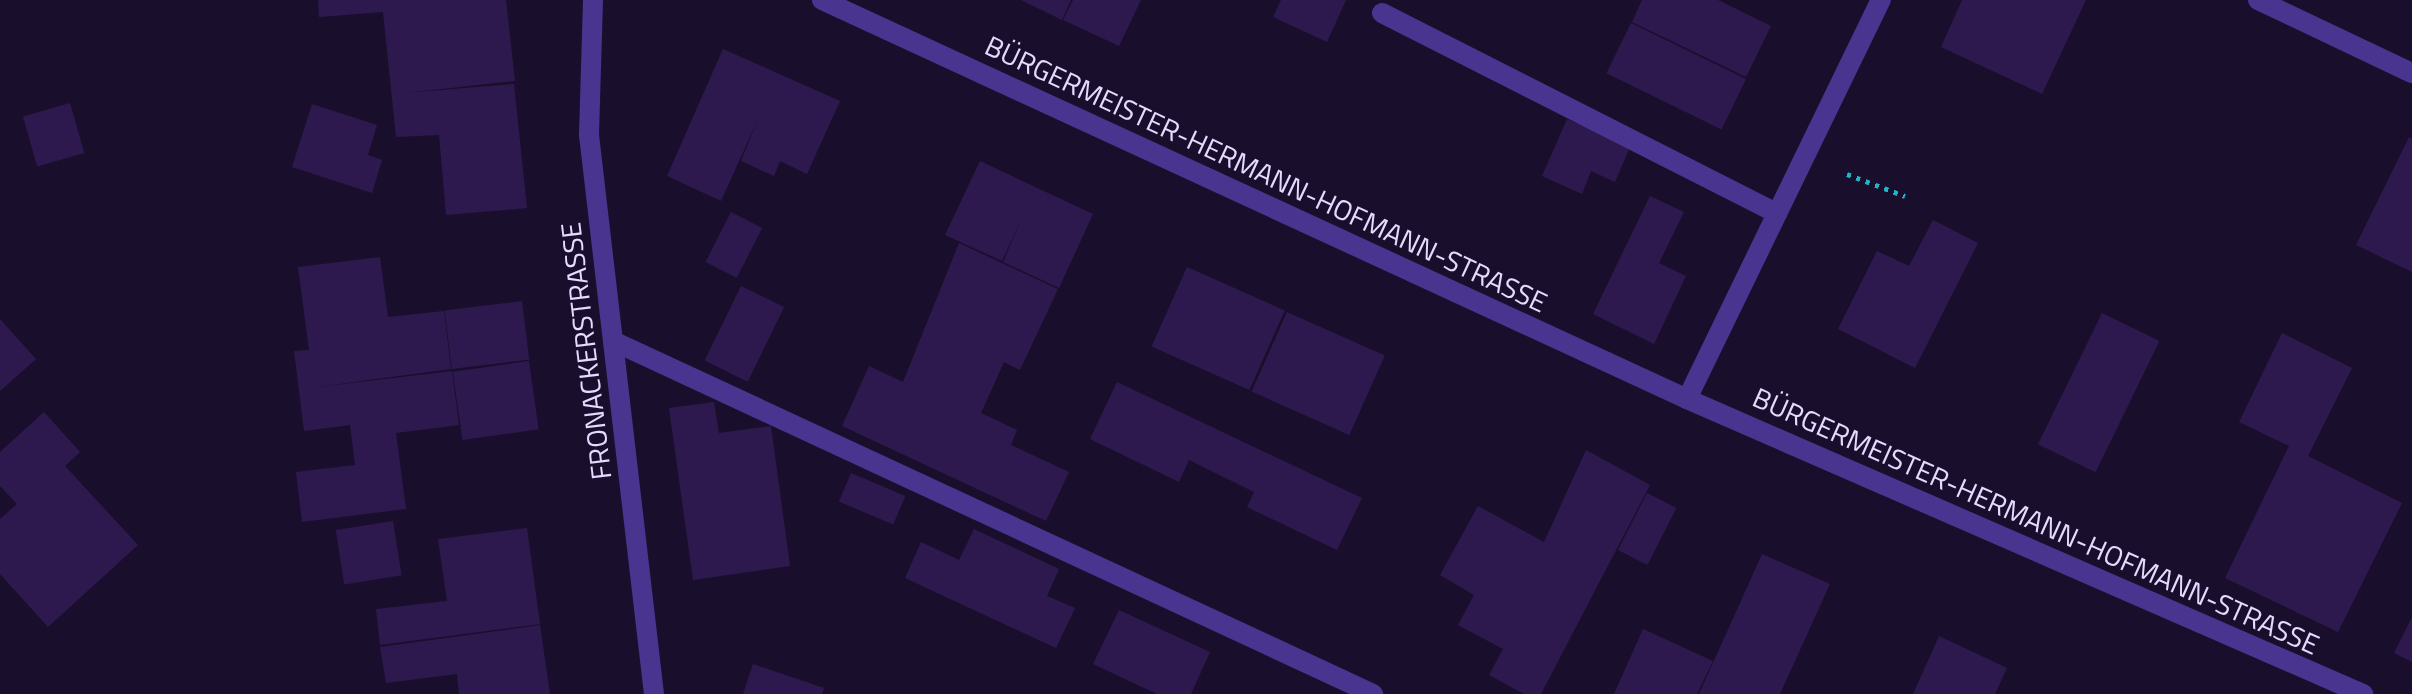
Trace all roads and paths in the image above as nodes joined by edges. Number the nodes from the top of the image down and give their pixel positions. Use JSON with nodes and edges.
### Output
{"nodes":[{"id":1,"x":593,"y":0,"type":"edge"},
{"id":2,"x":822,"y":0,"type":"edge"},
{"id":3,"x":1881,"y":0,"type":"edge"},
{"id":4,"x":2258,"y":0,"type":"edge"},
{"id":5,"x":1382,"y":13,"type":"dead end"},
{"id":6,"x":2412,"y":73,"type":"edge"},
{"id":7,"x":1805,"y":156,"type":"junction"},
{"id":8,"x":1905,"y":196,"type":"dead end"},
{"id":9,"x":1777,"y":213,"type":"junction"},
{"id":10,"x":613,"y":341,"type":"junction"},
{"id":11,"x":1687,"y":399,"type":"junction"},
{"id":12,"x":654,"y":694,"type":"edge"},
{"id":13,"x":1373,"y":694,"type":"edge"},
{"id":14,"x":2363,"y":694,"type":"edge"}],
"edges":[{"from":1,"to":10,"type":"street","name":"FRONACKERSTRASSE"},
{"from":2,"to":11,"type":"street","name":"BÜRGERMEISTER-HERMANN-HOFMANN-STRASSE"},
{"from":3,"to":7,"type":"street"},
{"from":4,"to":6,"type":"street"},
{"from":5,"to":9,"type":"street"},
{"from":7,"to":8,"type":"path"},
{"from":7,"to":9,"type":"street"},
{"from":9,"to":11,"type":"street"},
{"from":10,"to":12,"type":"street","name":"FRONACKERSTRASSE"},
{"from":10,"to":13,"type":"street"},
{"from":11,"to":14,"type":"street","name":"BÜRGERMEISTER-HERMANN-HOFMANN-STRASSE"}]}
